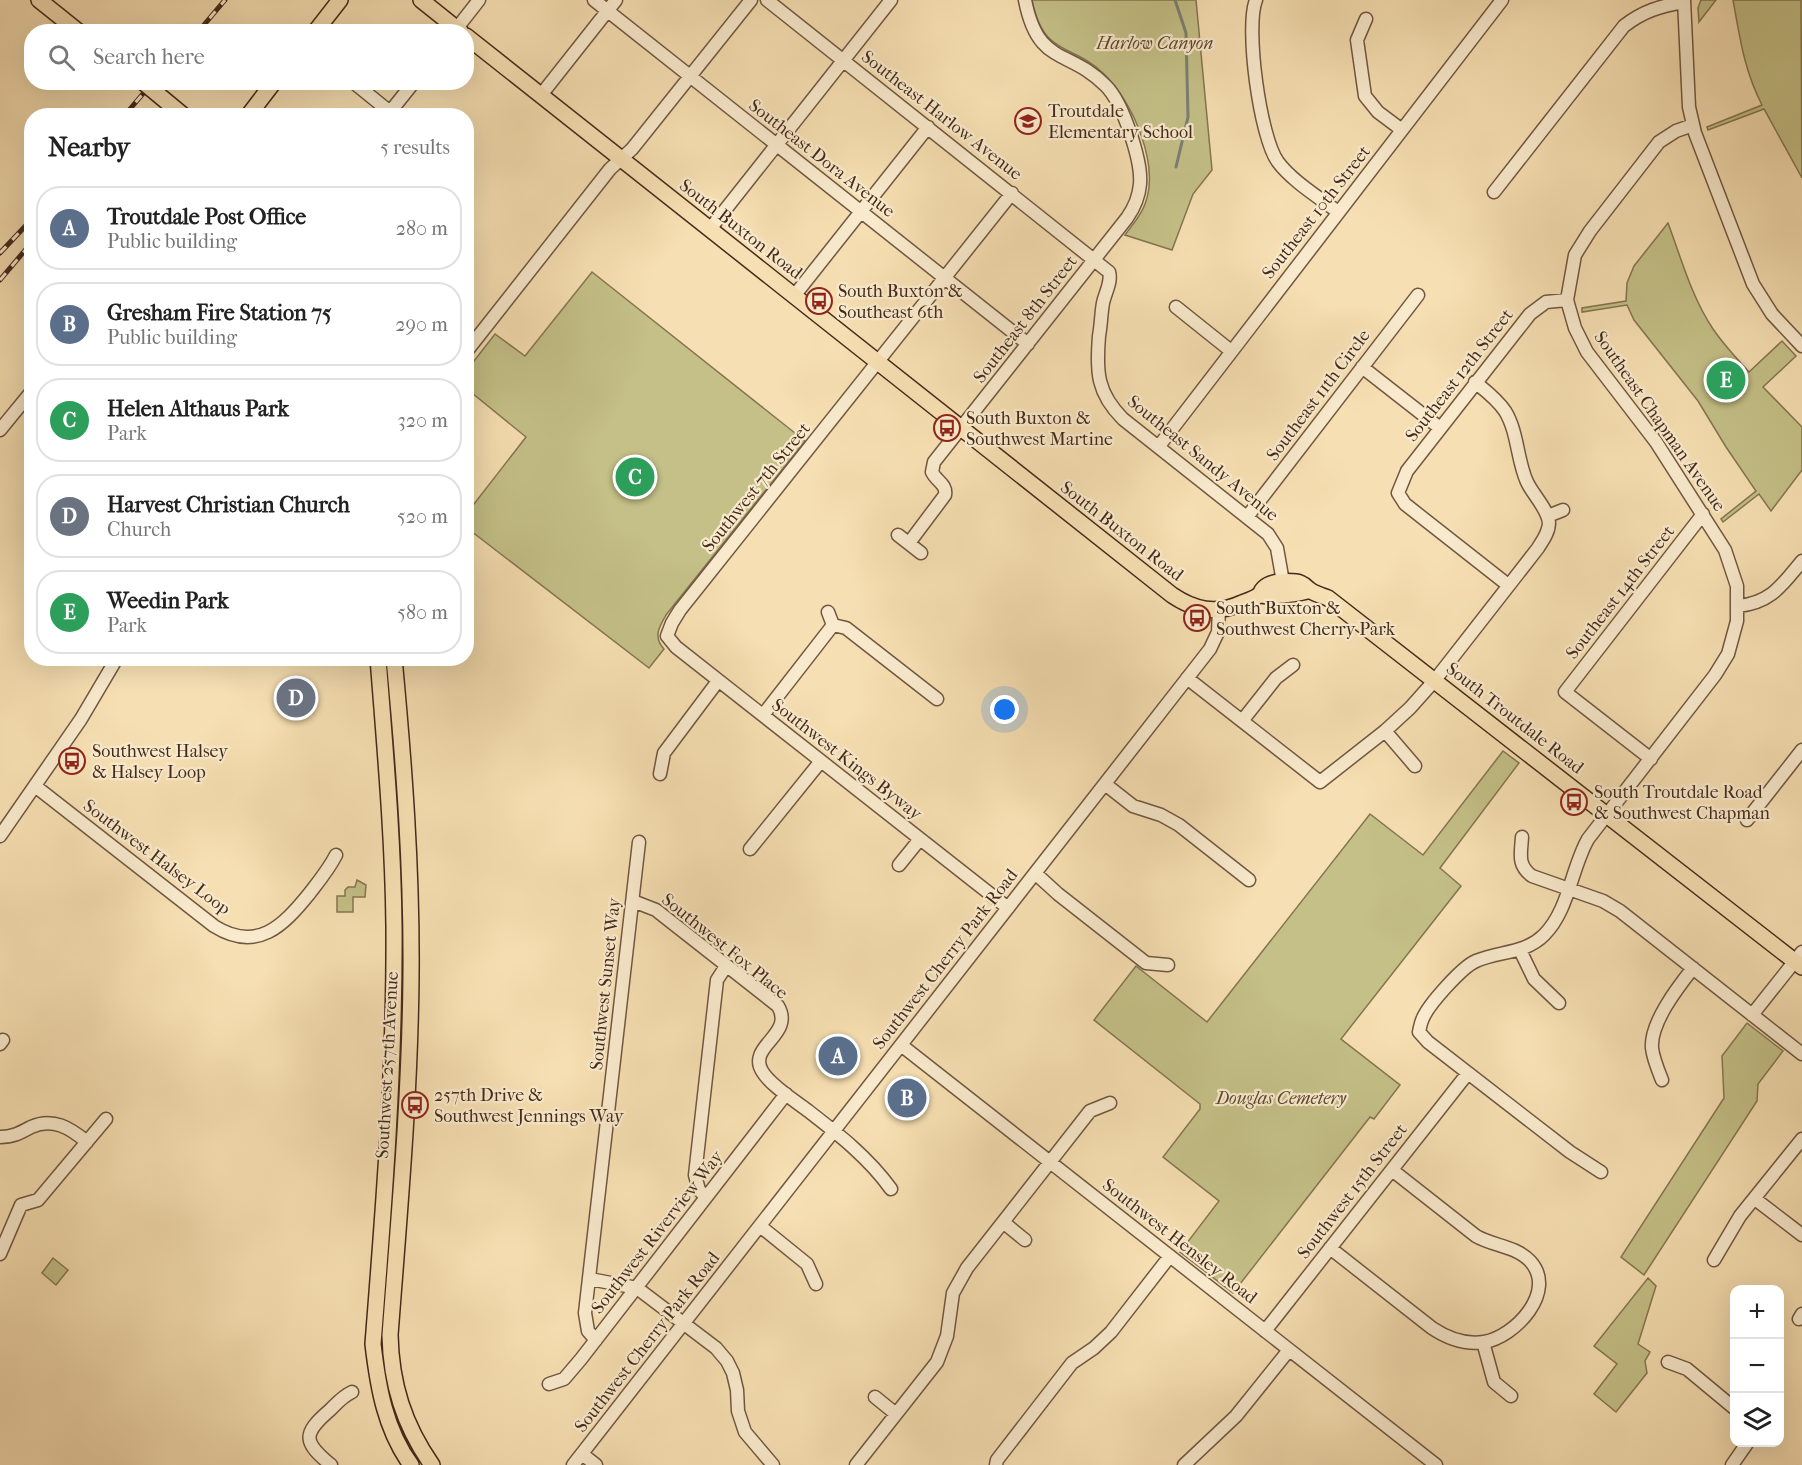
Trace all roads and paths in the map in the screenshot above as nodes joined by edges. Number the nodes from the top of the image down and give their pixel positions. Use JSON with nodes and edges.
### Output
{"nodes":[{"id":1,"x":39,"y":0,"type":"edge"},
{"id":2,"x":340,"y":0,"type":"edge"},
{"id":3,"x":421,"y":0,"type":"edge"},
{"id":4,"x":479,"y":0,"type":"edge"},
{"id":5,"x":594,"y":0,"type":"edge"},
{"id":6,"x":616,"y":0,"type":"edge"},
{"id":7,"x":752,"y":0,"type":"edge"},
{"id":8,"x":767,"y":0,"type":"edge"},
{"id":9,"x":891,"y":0,"type":"edge"},
{"id":10,"x":1025,"y":0,"type":"edge"},
{"id":11,"x":1256,"y":0,"type":"edge"},
{"id":12,"x":1502,"y":0,"type":"edge"},
{"id":13,"x":1684,"y":1,"type":"edge"},
{"id":14,"x":607,"y":11,"type":"junction"},
{"id":15,"x":1366,"y":20,"type":"dead end"},
{"id":16,"x":69,"y":24,"type":"edge"},
{"id":17,"x":321,"y":24,"type":"edge"},
{"id":18,"x":450,"y":24,"type":"edge"},
{"id":19,"x":464,"y":24,"type":"edge"},
{"id":20,"x":474,"y":44,"type":"edge"},
{"id":21,"x":843,"y":60,"type":"junction"},
{"id":22,"x":691,"y":77,"type":"junction"},
{"id":23,"x":153,"y":90,"type":"edge"},
{"id":24,"x":268,"y":90,"type":"edge"},
{"id":25,"x":363,"y":90,"type":"edge"},
{"id":26,"x":409,"y":90,"type":"edge"},
{"id":27,"x":541,"y":95,"type":"junction"},
{"id":28,"x":174,"y":108,"type":"edge"},
{"id":29,"x":254,"y":108,"type":"edge"},
{"id":30,"x":386,"y":108,"type":"edge"},
{"id":31,"x":397,"y":108,"type":"edge"},
{"id":32,"x":1692,"y":125,"type":"junction"},
{"id":33,"x":928,"y":127,"type":"junction"},
{"id":34,"x":1402,"y":130,"type":"junction"},
{"id":35,"x":776,"y":145,"type":"junction"},
{"id":36,"x":622,"y":159,"type":"junction"},
{"id":37,"x":1494,"y":192,"type":"dead end"},
{"id":38,"x":1012,"y":193,"type":"junction"},
{"id":39,"x":861,"y":211,"type":"junction"},
{"id":40,"x":1338,"y":212,"type":"junction"},
{"id":41,"x":710,"y":229,"type":"junction"},
{"id":42,"x":1095,"y":259,"type":"junction"},
{"id":43,"x":945,"y":278,"type":"junction"},
{"id":44,"x":1418,"y":295,"type":"dead end"},
{"id":45,"x":794,"y":296,"type":"junction"},
{"id":46,"x":1567,"y":300,"type":"junction"},
{"id":47,"x":1176,"y":307,"type":"dead end"},
{"id":48,"x":474,"y":342,"type":"edge"},
{"id":49,"x":1028,"y":344,"type":"junction"},
{"id":50,"x":1802,"y":346,"type":"edge"},
{"id":51,"x":1231,"y":351,"type":"junction"},
{"id":52,"x":878,"y":363,"type":"junction"},
{"id":53,"x":1362,"y":367,"type":"junction"},
{"id":54,"x":1475,"y":382,"type":"junction"},
{"id":55,"x":24,"y":401,"type":"edge"},
{"id":56,"x":960,"y":428,"type":"junction"},
{"id":57,"x":1440,"y":428,"type":"junction"},
{"id":58,"x":0,"y":430,"type":"edge"},
{"id":59,"x":1159,"y":446,"type":"junction"},
{"id":60,"x":1563,"y":510,"type":"dead end"},
{"id":61,"x":1703,"y":514,"type":"junction"},
{"id":62,"x":1548,"y":516,"type":"junction"},
{"id":63,"x":1247,"y":517,"type":"junction"},
{"id":64,"x":898,"y":535,"type":"dead end"},
{"id":65,"x":909,"y":543,"type":"junction"},
{"id":66,"x":921,"y":553,"type":"dead end"},
{"id":67,"x":1802,"y":561,"type":"edge"},
{"id":68,"x":1283,"y":582,"type":"junction"},
{"id":69,"x":1508,"y":585,"type":"junction"},
{"id":70,"x":1310,"y":590,"type":"junction"},
{"id":71,"x":1260,"y":595,"type":"junction"},
{"id":72,"x":1738,"y":606,"type":"junction"},
{"id":73,"x":1219,"y":610,"type":"junction"},
{"id":74,"x":828,"y":612,"type":"dead end"},
{"id":75,"x":833,"y":625,"type":"junction"},
{"id":76,"x":667,"y":636,"type":"joint"},
{"id":77,"x":1293,"y":665,"type":"dead end"},
{"id":78,"x":112,"y":666,"type":"edge"},
{"id":79,"x":379,"y":666,"type":"edge"},
{"id":80,"x":395,"y":666,"type":"edge"},
{"id":81,"x":1187,"y":678,"type":"junction"},
{"id":82,"x":1435,"y":680,"type":"junction"},
{"id":83,"x":718,"y":681,"type":"junction"},
{"id":84,"x":936,"y":699,"type":"dead end"},
{"id":85,"x":763,"y":716,"type":"junction"},
{"id":86,"x":1242,"y":721,"type":"junction"},
{"id":87,"x":1385,"y":732,"type":"junction"},
{"id":88,"x":1802,"y":750,"type":"edge"},
{"id":89,"x":1651,"y":759,"type":"junction"},
{"id":90,"x":821,"y":761,"type":"junction"},
{"id":91,"x":1415,"y":766,"type":"dead end"},
{"id":92,"x":660,"y":774,"type":"dead end"},
{"id":93,"x":1105,"y":784,"type":"junction"},
{"id":94,"x":35,"y":786,"type":"junction"},
{"id":95,"x":1608,"y":815,"type":"junction"},
{"id":96,"x":1747,"y":820,"type":"dead end"},
{"id":97,"x":0,"y":836,"type":"edge"},
{"id":98,"x":1522,"y":837,"type":"dead end"},
{"id":99,"x":920,"y":838,"type":"junction"},
{"id":100,"x":639,"y":842,"type":"dead end"},
{"id":101,"x":750,"y":849,"type":"dead end"},
{"id":102,"x":336,"y":855,"type":"dead end"},
{"id":103,"x":899,"y":864,"type":"dead end"},
{"id":104,"x":1035,"y":873,"type":"junction"},
{"id":105,"x":1249,"y":880,"type":"dead end"},
{"id":106,"x":1568,"y":890,"type":"junction"},
{"id":107,"x":633,"y":901,"type":"junction"},
{"id":108,"x":1008,"y":908,"type":"junction"},
{"id":109,"x":1521,"y":950,"type":"junction"},
{"id":110,"x":1800,"y":960,"type":"edge"},
{"id":111,"x":1168,"y":965,"type":"dead end"},
{"id":112,"x":726,"y":966,"type":"junction"},
{"id":113,"x":1693,"y":968,"type":"junction"},
{"id":114,"x":1559,"y":1003,"type":"dead end"},
{"id":115,"x":1752,"y":1015,"type":"junction"},
{"id":116,"x":901,"y":1045,"type":"junction"},
{"id":117,"x":1802,"y":1054,"type":"edge"},
{"id":118,"x":1468,"y":1073,"type":"junction"},
{"id":119,"x":1662,"y":1080,"type":"dead end"},
{"id":120,"x":786,"y":1094,"type":"junction"},
{"id":121,"x":1110,"y":1103,"type":"dead end"},
{"id":122,"x":106,"y":1119,"type":"dead end"},
{"id":123,"x":834,"y":1131,"type":"junction"},
{"id":124,"x":0,"y":1137,"type":"edge"},
{"id":125,"x":1802,"y":1139,"type":"edge"},
{"id":126,"x":87,"y":1142,"type":"junction"},
{"id":127,"x":1050,"y":1162,"type":"junction"},
{"id":128,"x":1392,"y":1170,"type":"junction"},
{"id":129,"x":1601,"y":1172,"type":"dead end"},
{"id":130,"x":891,"y":1189,"type":"dead end"},
{"id":131,"x":706,"y":1197,"type":"junction"},
{"id":132,"x":1755,"y":1199,"type":"junction"},
{"id":133,"x":1003,"y":1222,"type":"junction"},
{"id":134,"x":760,"y":1226,"type":"junction"},
{"id":135,"x":1802,"y":1235,"type":"edge"},
{"id":136,"x":1025,"y":1240,"type":"dead end"},
{"id":137,"x":1330,"y":1248,"type":"junction"},
{"id":138,"x":0,"y":1254,"type":"edge"},
{"id":139,"x":1170,"y":1257,"type":"junction"},
{"id":140,"x":1714,"y":1260,"type":"dead end"},
{"id":141,"x":590,"y":1279,"type":"junction"},
{"id":142,"x":816,"y":1284,"type":"dead end"},
{"id":143,"x":637,"y":1288,"type":"junction"},
{"id":144,"x":684,"y":1323,"type":"junction"},
{"id":145,"x":1266,"y":1331,"type":"junction"},
{"id":146,"x":596,"y":1340,"type":"junction"},
{"id":147,"x":1483,"y":1342,"type":"junction"},
{"id":148,"x":1289,"y":1350,"type":"junction"},
{"id":149,"x":1668,"y":1362,"type":"dead end"},
{"id":150,"x":549,"y":1384,"type":"dead end"},
{"id":151,"x":352,"y":1392,"type":"dead end"},
{"id":152,"x":1512,"y":1396,"type":"dead end"},
{"id":153,"x":875,"y":1397,"type":"dead end"},
{"id":154,"x":1730,"y":1405,"type":"edge"},
{"id":155,"x":896,"y":1414,"type":"junction"},
{"id":156,"x":1745,"y":1447,"type":"edge"},
{"id":157,"x":582,"y":1454,"type":"junction"},
{"id":158,"x":331,"y":1465,"type":"edge"},
{"id":159,"x":411,"y":1465,"type":"edge"},
{"id":160,"x":432,"y":1465,"type":"edge"},
{"id":161,"x":573,"y":1465,"type":"edge"},
{"id":162,"x":596,"y":1465,"type":"edge"},
{"id":163,"x":773,"y":1465,"type":"edge"},
{"id":164,"x":856,"y":1465,"type":"edge"},
{"id":165,"x":996,"y":1465,"type":"edge"},
{"id":166,"x":1184,"y":1465,"type":"edge"},
{"id":167,"x":1436,"y":1465,"type":"edge"},
{"id":168,"x":1732,"y":1465,"type":"edge"}],
"edges":[{"from":1,"to":16,"type":"main road"},
{"from":2,"to":17,"type":"main road"},
{"from":3,"to":18,"type":"main road","name":"South Buxton Road"},
{"from":4,"to":19,"type":"street"},
{"from":5,"to":14,"type":"street","name":"Southeast Dora Avenue"},
{"from":6,"to":14,"type":"street"},
{"from":7,"to":22,"type":"street"},
{"from":8,"to":21,"type":"street","name":"Southeast Harlow Avenue"},
{"from":9,"to":21,"type":"street"},
{"from":10,"to":42,"type":"street"},
{"from":11,"to":40,"type":"street"},
{"from":12,"to":34,"type":"street","name":"Southeast 10th Street"},
{"from":13,"to":32,"type":"street"},
{"from":13,"to":37,"type":"street"},
{"from":14,"to":22,"type":"street","name":"Southeast Dora Avenue"},
{"from":14,"to":27,"type":"street"},
{"from":15,"to":34,"type":"street"},
{"from":20,"to":27,"type":"main road","name":"South Buxton Road"},
{"from":21,"to":33,"type":"street","name":"Southeast Harlow Avenue"},
{"from":21,"to":35,"type":"street"},
{"from":22,"to":35,"type":"street","name":"Southeast Dora Avenue"},
{"from":22,"to":36,"type":"street"},
{"from":23,"to":28,"type":"main road","bridge":true},
{"from":24,"to":29,"type":"main road"},
{"from":25,"to":30,"type":"street"},
{"from":26,"to":31,"type":"street"},
{"from":27,"to":36,"type":"main road","name":"South Buxton Road"},
{"from":32,"to":46,"type":"street","name":"Southeast Chapman Avenue"},
{"from":32,"to":50,"type":"street"},
{"from":33,"to":38,"type":"street","name":"Southeast Harlow Avenue"},
{"from":33,"to":39,"type":"street"},
{"from":34,"to":40,"type":"street","name":"Southeast 10th Street"},
{"from":35,"to":39,"type":"street","name":"Southeast Dora Avenue"},
{"from":35,"to":41,"type":"street"},
{"from":36,"to":41,"type":"main road","name":"South Buxton Road"},
{"from":36,"to":48,"type":"street"},
{"from":38,"to":42,"type":"street","name":"Southeast Harlow Avenue"},
{"from":38,"to":43,"type":"street","name":"Southwest 7th Street"},
{"from":39,"to":43,"type":"street","name":"Southeast Dora Avenue"},
{"from":39,"to":45,"type":"street"},
{"from":40,"to":51,"type":"street","name":"Southeast 10th Street"},
{"from":41,"to":45,"type":"main road","name":"South Buxton Road"},
{"from":42,"to":49,"type":"street","name":"Southeast 8th Street"},
{"from":42,"to":59,"type":"street","name":"Southeast Sandy Avenue"},
{"from":43,"to":49,"type":"street","name":"Southeast Dora Avenue"},
{"from":43,"to":52,"type":"street","name":"Southwest 7th Street"},
{"from":44,"to":53,"type":"street","name":"Southeast 11th Circle"},
{"from":45,"to":52,"type":"main road","name":"South Buxton Road"},
{"from":46,"to":54,"type":"street","name":"Southeast 12th Street"},
{"from":46,"to":61,"type":"street","name":"Southeast Chapman Avenue"},
{"from":47,"to":51,"type":"street"},
{"from":49,"to":56,"type":"street","name":"Southeast 8th Street"},
{"from":51,"to":59,"type":"street","name":"Southeast 10th Street"},
{"from":52,"to":56,"type":"main road","name":"South Buxton Road"},
{"from":52,"to":76,"type":"street","name":"Southwest 7th Street"},
{"from":53,"to":57,"type":"street"},
{"from":53,"to":63,"type":"street","name":"Southeast 11th Circle"},
{"from":54,"to":57,"type":"street","name":"Southeast 12th Street"},
{"from":54,"to":62,"type":"street"},
{"from":55,"to":58,"type":"street"},
{"from":56,"to":65,"type":"street","name":"Southeast 8th Street"},
{"from":56,"to":73,"type":"main road","name":"South Buxton Road"},
{"from":57,"to":69,"type":"street","name":"Southeast 12th Street"},
{"from":59,"to":63,"type":"street","name":"Southeast Sandy Avenue"},
{"from":60,"to":62,"type":"street"},
{"from":61,"to":72,"type":"street","name":"Southeast Chapman Avenue"},
{"from":61,"to":89,"type":"street","name":"Southeast 14th Street"},
{"from":62,"to":69,"type":"street"},
{"from":63,"to":68,"type":"street","name":"Southeast Sandy Avenue"},
{"from":64,"to":65,"type":"street"},
{"from":65,"to":66,"type":"street"},
{"from":67,"to":72,"type":"street"},
{"from":68,"to":70,"type":"main road","name":"South Troutdale Road"},
{"from":68,"to":71,"type":"main road","name":"South Buxton Road"},
{"from":69,"to":82,"type":"street"},
{"from":70,"to":71,"type":"main road","name":"South Buxton Road"},
{"from":70,"to":82,"type":"main road","name":"South Troutdale Road"},
{"from":71,"to":73,"type":"main road","name":"South Buxton Road"},
{"from":72,"to":89,"type":"street","name":"Southeast Chapman Avenue"},
{"from":73,"to":81,"type":"street","name":"Southwest Cherry Park Road"},
{"from":74,"to":75,"type":"street"},
{"from":75,"to":84,"type":"street"},
{"from":75,"to":85,"type":"street"},
{"from":76,"to":83,"type":"street","name":"Southwest Kings Byway"},
{"from":77,"to":86,"type":"street"},
{"from":78,"to":94,"type":"street"},
{"from":79,"to":159,"type":"main road","name":"Southwest 257th Avenue"},
{"from":80,"to":160,"type":"main road","name":"Southwest 257th Avenue"},
{"from":81,"to":86,"type":"street"},
{"from":81,"to":93,"type":"street","name":"Southwest Cherry Park Road"},
{"from":82,"to":87,"type":"street"},
{"from":82,"to":95,"type":"main road","name":"South Troutdale Road"},
{"from":83,"to":85,"type":"street","name":"Southwest Kings Byway"},
{"from":83,"to":92,"type":"street"},
{"from":85,"to":90,"type":"street","name":"Southwest Kings Byway"},
{"from":86,"to":87,"type":"street"},
{"from":87,"to":91,"type":"street"},
{"from":88,"to":96,"type":"street"},
{"from":89,"to":95,"type":"street","name":"Southeast Chapman Avenue"},
{"from":90,"to":99,"type":"street","name":"Southwest Kings Byway"},
{"from":90,"to":101,"type":"street"},
{"from":93,"to":104,"type":"street","name":"Southwest Cherry Park Road"},
{"from":93,"to":105,"type":"street"},
{"from":94,"to":97,"type":"street"},
{"from":94,"to":102,"type":"street","name":"Southwest Halsey Loop"},
{"from":95,"to":106,"type":"street","name":"Southeast Chapman Avenue"},
{"from":95,"to":110,"type":"main road","name":"South Troutdale Road"},
{"from":98,"to":106,"type":"street"},
{"from":99,"to":103,"type":"street"},
{"from":99,"to":108,"type":"street","name":"Southwest Kings Byway"},
{"from":100,"to":107,"type":"street","name":"Southwest Sunset Way"},
{"from":104,"to":108,"type":"street","name":"Southwest Cherry Park Road"},
{"from":104,"to":111,"type":"street"},
{"from":106,"to":109,"type":"street","name":"Southeast Chapman Avenue"},
{"from":106,"to":113,"type":"street"},
{"from":107,"to":112,"type":"street","name":"Southwest Fox Place"},
{"from":107,"to":141,"type":"street","name":"Southwest Sunset Way"},
{"from":108,"to":116,"type":"street","name":"Southwest Cherry Park Road"},
{"from":109,"to":114,"type":"street"},
{"from":109,"to":118,"type":"street"},
{"from":110,"to":115,"type":"street"},
{"from":112,"to":120,"type":"street","name":"Southwest Fox Place"},
{"from":112,"to":131,"type":"street"},
{"from":113,"to":115,"type":"street"},
{"from":113,"to":119,"type":"street"},
{"from":115,"to":117,"type":"street"},
{"from":116,"to":123,"type":"street","name":"Southwest Cherry Park Road"},
{"from":116,"to":127,"type":"street","name":"Southwest Hensley Road"},
{"from":118,"to":128,"type":"street","name":"Southwest 15th Street"},
{"from":118,"to":129,"type":"street"},
{"from":120,"to":123,"type":"street","name":"Southwest Fox Place"},
{"from":120,"to":131,"type":"street","name":"Southwest Riverview Way"},
{"from":121,"to":127,"type":"street"},
{"from":122,"to":126,"type":"street"},
{"from":123,"to":130,"type":"street","name":"Southwest Fox Place"},
{"from":123,"to":134,"type":"street","name":"Southwest Cherry Park Road"},
{"from":124,"to":126,"type":"street"},
{"from":125,"to":132,"type":"street"},
{"from":126,"to":138,"type":"street"},
{"from":127,"to":133,"type":"street"},
{"from":127,"to":139,"type":"street","name":"Southwest Hensley Road"},
{"from":128,"to":137,"type":"street","name":"Southwest 15th Street"},
{"from":128,"to":147,"type":"street"},
{"from":131,"to":143,"type":"street","name":"Southwest Riverview Way"},
{"from":132,"to":135,"type":"street"},
{"from":132,"to":140,"type":"street"},
{"from":133,"to":136,"type":"street"},
{"from":133,"to":155,"type":"street"},
{"from":134,"to":142,"type":"street"},
{"from":134,"to":144,"type":"street","name":"Southwest Cherry Park Road"},
{"from":137,"to":145,"type":"street","name":"Southwest 15th Street"},
{"from":137,"to":147,"type":"street"},
{"from":139,"to":145,"type":"street","name":"Southwest Hensley Road"},
{"from":139,"to":165,"type":"street"},
{"from":141,"to":143,"type":"street"},
{"from":141,"to":146,"type":"street","name":"Southwest Sunset Way"},
{"from":143,"to":144,"type":"street"},
{"from":143,"to":146,"type":"street","name":"Southwest Riverview Way"},
{"from":144,"to":157,"type":"street","name":"Southwest Cherry Park Road"},
{"from":144,"to":163,"type":"street"},
{"from":145,"to":148,"type":"street","name":"Southwest Hensley Road"},
{"from":146,"to":150,"type":"street","name":"Southwest Riverview Way"},
{"from":147,"to":152,"type":"street"},
{"from":148,"to":166,"type":"street"},
{"from":148,"to":167,"type":"street","name":"Southwest Hensley Road"},
{"from":149,"to":154,"type":"street"},
{"from":151,"to":158,"type":"street"},
{"from":153,"to":155,"type":"street"},
{"from":155,"to":164,"type":"street"},
{"from":156,"to":168,"type":"street"},
{"from":157,"to":161,"type":"street","name":"Southwest Cherry Park Road"},
{"from":157,"to":162,"type":"street"}]}
